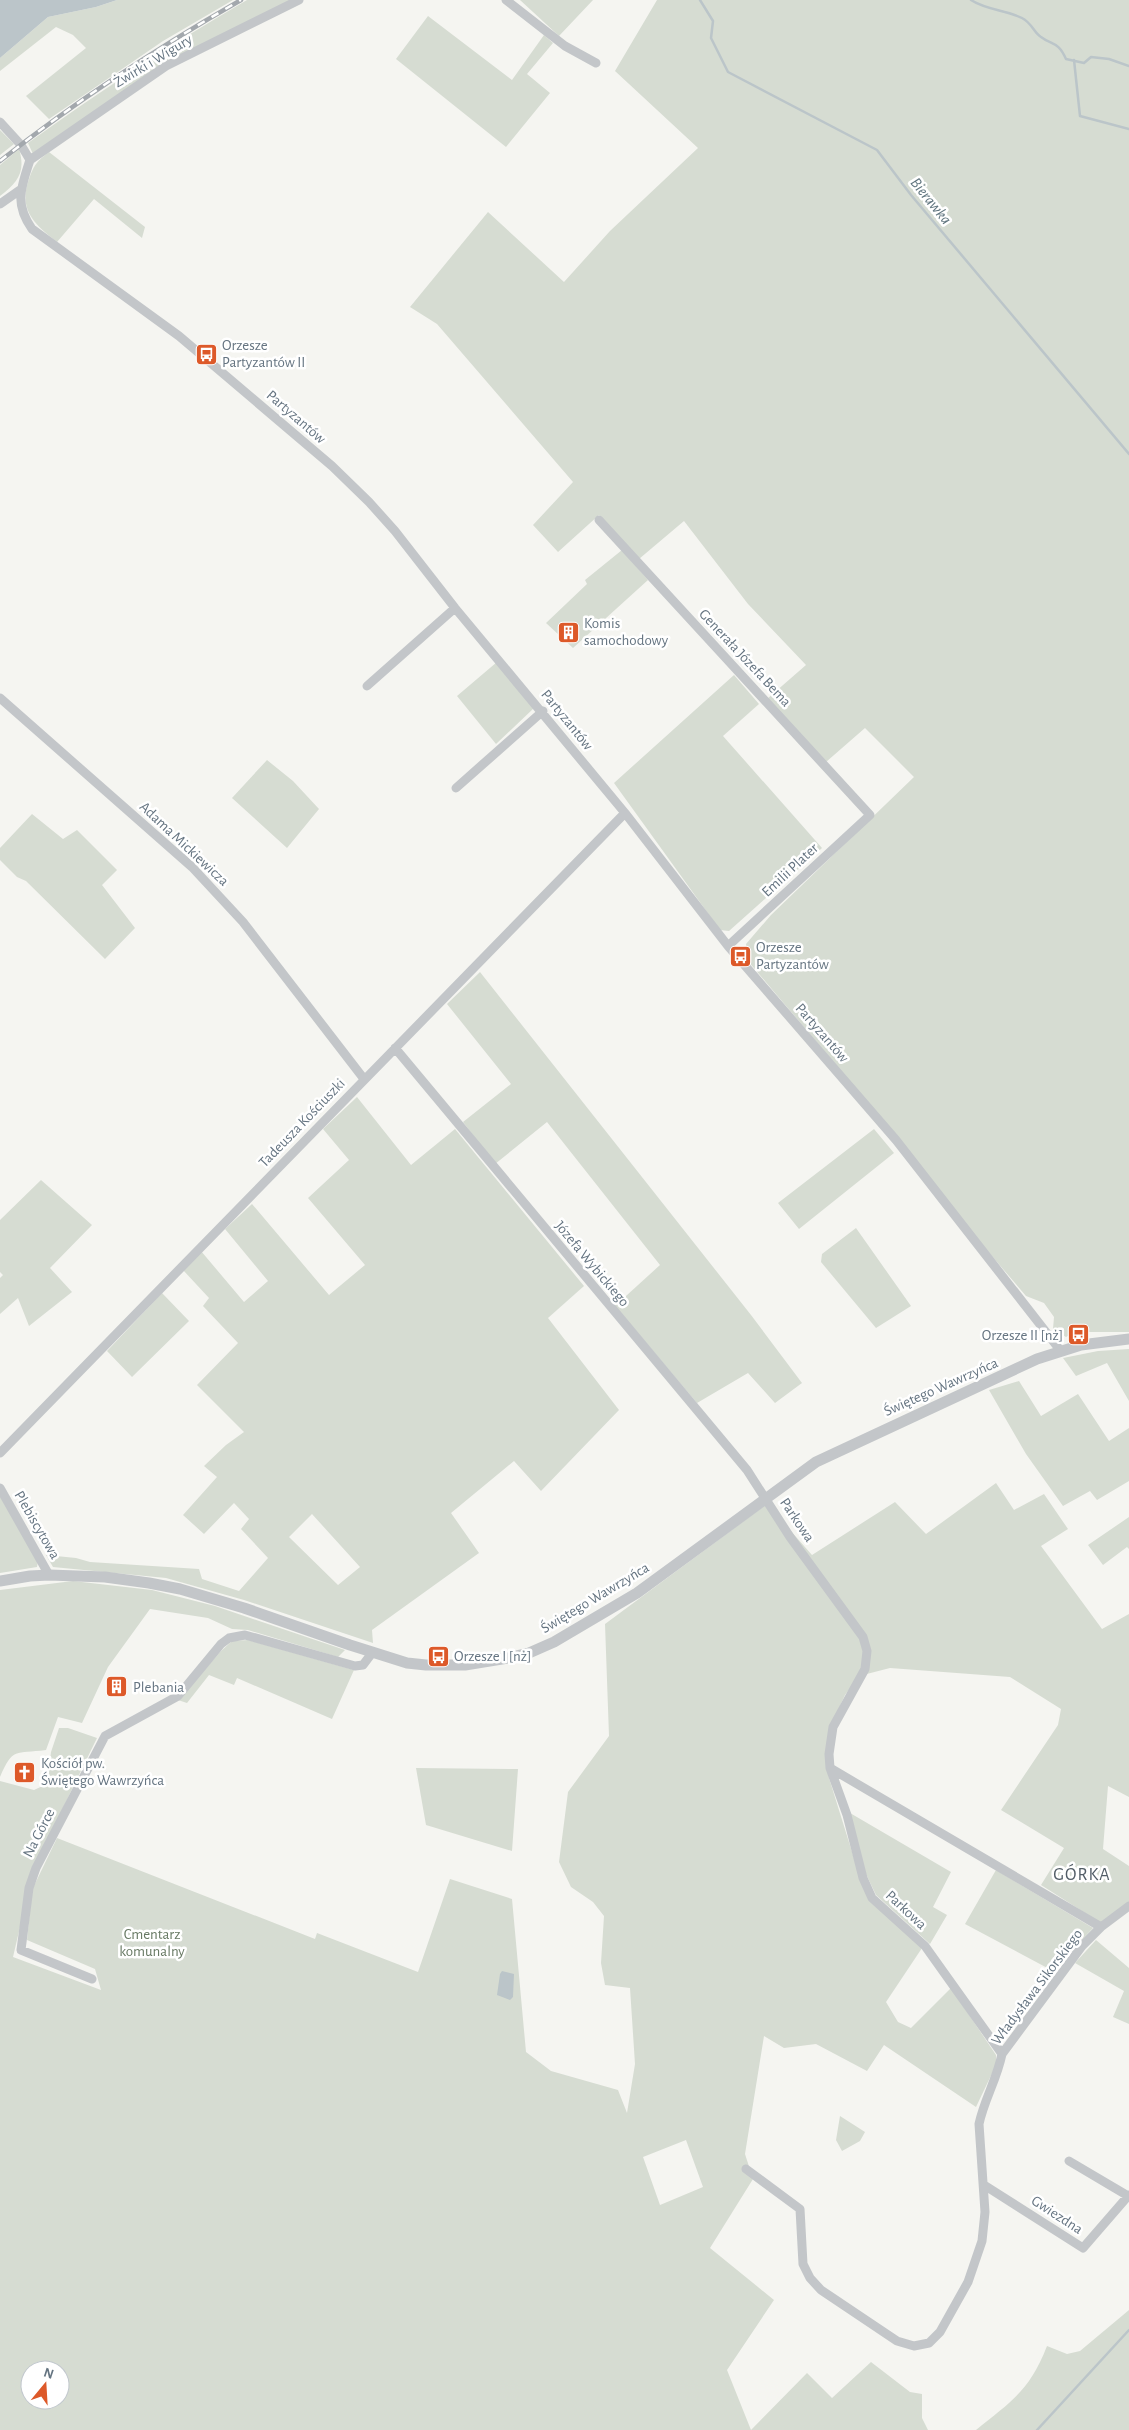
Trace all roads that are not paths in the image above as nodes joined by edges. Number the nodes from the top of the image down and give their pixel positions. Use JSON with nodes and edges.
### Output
{"nodes":[{"id":1,"x":300,"y":0,"type":"edge"},
{"id":2,"x":506,"y":0,"type":"edge"},
{"id":3,"x":596,"y":63,"type":"dead end"},
{"id":4,"x":0,"y":122,"type":"edge"},
{"id":5,"x":30,"y":160,"type":"junction"},
{"id":6,"x":20,"y":190,"type":"junction"},
{"id":7,"x":0,"y":204,"type":"edge"},
{"id":8,"x":599,"y":520,"type":"dead end"},
{"id":9,"x":455,"y":608,"type":"junction"},
{"id":10,"x":367,"y":686,"type":"dead end"},
{"id":11,"x":0,"y":698,"type":"edge"},
{"id":12,"x":543,"y":711,"type":"junction"},
{"id":13,"x":456,"y":788,"type":"dead end"},
{"id":14,"x":625,"y":813,"type":"junction"},
{"id":15,"x":870,"y":815,"type":"joint"},
{"id":16,"x":728,"y":946,"type":"junction"},
{"id":17,"x":395,"y":1048,"type":"junction"},
{"id":18,"x":364,"y":1079,"type":"junction"},
{"id":19,"x":1129,"y":1339,"type":"edge"},
{"id":20,"x":1060,"y":1350,"type":"junction"},
{"id":21,"x":0,"y":1453,"type":"edge"},
{"id":22,"x":0,"y":1488,"type":"edge"},
{"id":23,"x":766,"y":1499,"type":"junction"},
{"id":24,"x":49,"y":1575,"type":"junction"},
{"id":25,"x":0,"y":1581,"type":"edge"},
{"id":26,"x":372,"y":1653,"type":"junction"},
{"id":27,"x":830,"y":1768,"type":"junction"},
{"id":28,"x":1129,"y":1906,"type":"edge"},
{"id":29,"x":1101,"y":1927,"type":"junction"},
{"id":30,"x":92,"y":1979,"type":"dead end"},
{"id":31,"x":1002,"y":2054,"type":"junction"},
{"id":32,"x":1069,"y":2161,"type":"dead end"},
{"id":33,"x":746,"y":2169,"type":"dead end"},
{"id":34,"x":984,"y":2185,"type":"junction"},
{"id":35,"x":1128,"y":2196,"type":"edge"}],
"edges":[{"from":1,"to":5,"type":"street","name":"Żwirki i Wigury"},
{"from":2,"to":3,"type":"street"},
{"from":4,"to":5,"type":"street"},
{"from":5,"to":6,"type":"street","name":"Partyzantów"},
{"from":6,"to":7,"type":"street"},
{"from":6,"to":9,"type":"street","name":"Partyzantów"},
{"from":8,"to":15,"type":"street","name":"Generała Józefa Bema"},
{"from":9,"to":10,"type":"street"},
{"from":9,"to":12,"type":"street","name":"Partyzantów"},
{"from":11,"to":18,"type":"street","name":"Adama Mickiewicza"},
{"from":12,"to":13,"type":"street"},
{"from":12,"to":14,"type":"street","name":"Partyzantów"},
{"from":14,"to":16,"type":"street","name":"Partyzantów"},
{"from":14,"to":17,"type":"street","name":"Tadeusza Kościuszki"},
{"from":15,"to":16,"type":"street","name":"Emilii Plater"},
{"from":16,"to":20,"type":"street","name":"Partyzantów"},
{"from":17,"to":18,"type":"street","name":"Tadeusza Kościuszki"},
{"from":17,"to":23,"type":"street","name":"Józefa Wybickiego"},
{"from":18,"to":21,"type":"street","name":"Tadeusza Kościuszki"},
{"from":19,"to":20,"type":"street","name":"Świętego Wawrzyńca"},
{"from":20,"to":23,"type":"street","name":"Świętego Wawrzyńca"},
{"from":22,"to":24,"type":"street","name":"Plebiscytowa"},
{"from":23,"to":26,"type":"street","name":"Świętego Wawrzyńca"},
{"from":23,"to":27,"type":"street","name":"Parkowa"},
{"from":24,"to":25,"type":"street","name":"Świętego Wawrzyńca"},
{"from":24,"to":26,"type":"street","name":"Świętego Wawrzyńca"},
{"from":26,"to":30,"type":"street","name":"Na Górce"},
{"from":27,"to":29,"type":"street"},
{"from":27,"to":31,"type":"street","name":"Parkowa"},
{"from":28,"to":29,"type":"street","name":"Władysława Sikorskiego"},
{"from":29,"to":31,"type":"street","name":"Władysława Sikorskiego"},
{"from":31,"to":34,"type":"street","name":"Władysława Sikorskiego"},
{"from":32,"to":35,"type":"street","name":"Gwiezdna"},
{"from":33,"to":34,"type":"street","name":"Władysława Sikorskiego"},
{"from":34,"to":35,"type":"street","name":"Gwiezdna"}]}
